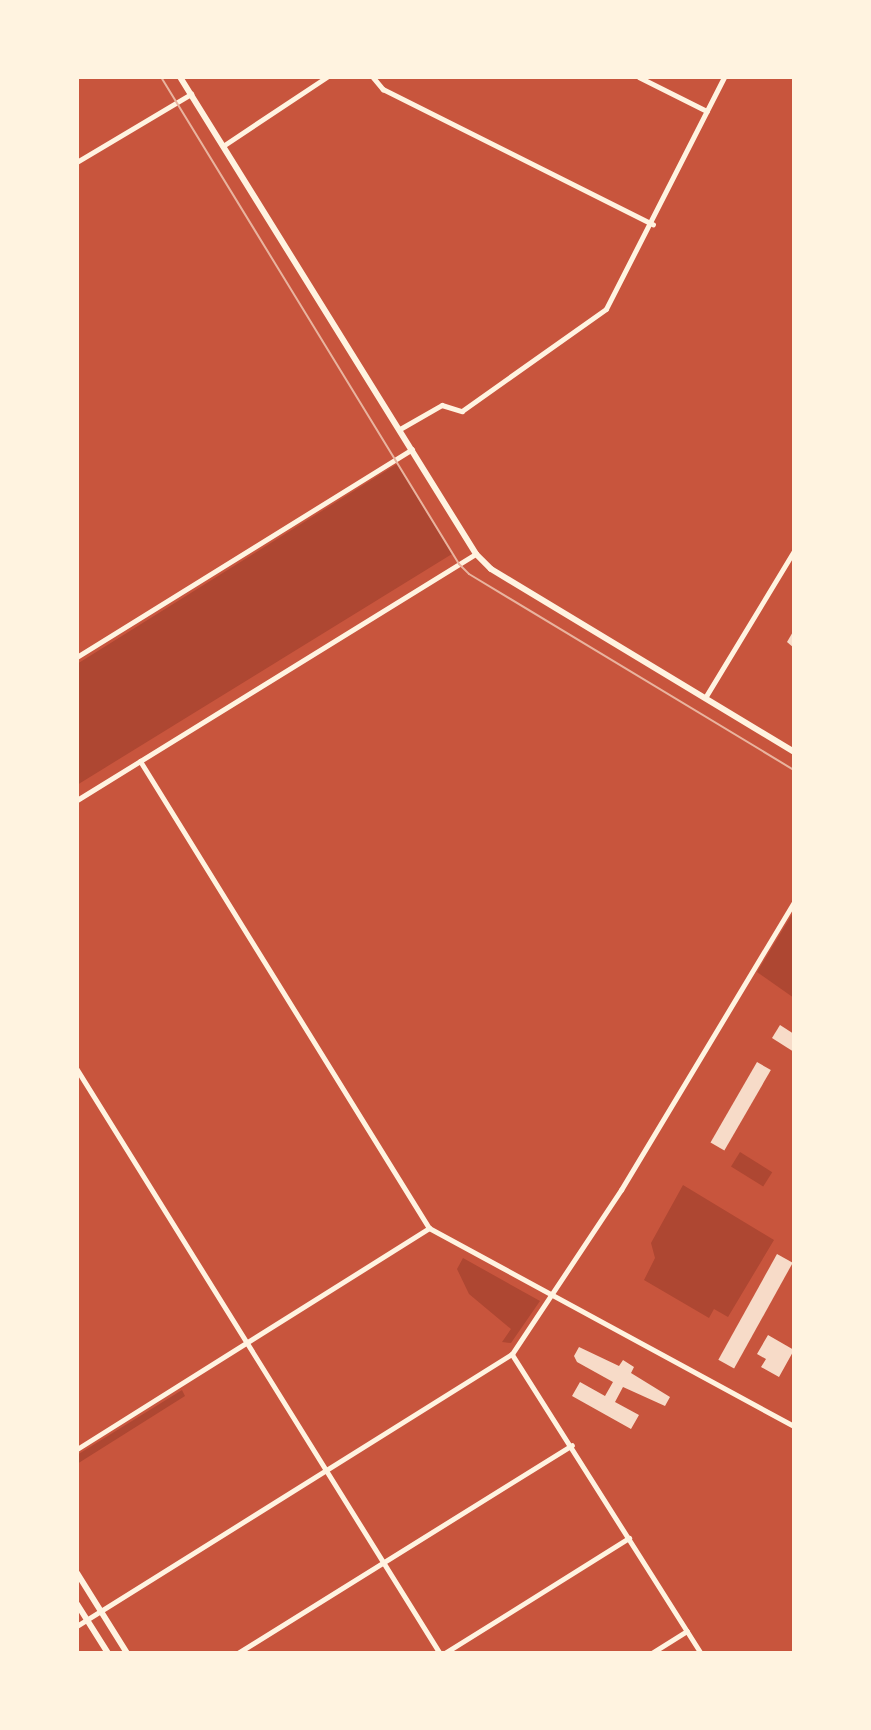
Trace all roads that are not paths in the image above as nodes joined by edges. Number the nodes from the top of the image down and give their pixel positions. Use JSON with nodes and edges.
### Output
{"nodes":[{"id":1,"x":180,"y":77,"type":"edge"},
{"id":2,"x":327,"y":77,"type":"edge"},
{"id":3,"x":373,"y":77,"type":"edge"},
{"id":4,"x":639,"y":77,"type":"edge"},
{"id":5,"x":724,"y":77,"type":"edge"},
{"id":6,"x":191,"y":94,"type":"junction"},
{"id":7,"x":706,"y":111,"type":"junction"},
{"id":8,"x":223,"y":146,"type":"junction"},
{"id":9,"x":77,"y":162,"type":"edge"},
{"id":10,"x":653,"y":224,"type":"junction"},
{"id":11,"x":400,"y":429,"type":"junction"},
{"id":12,"x":412,"y":449,"type":"junction"},
{"id":13,"x":794,"y":551,"type":"edge"},
{"id":14,"x":476,"y":554,"type":"junction"},
{"id":15,"x":77,"y":657,"type":"edge"},
{"id":16,"x":705,"y":698,"type":"junction"},
{"id":17,"x":794,"y":752,"type":"edge"},
{"id":18,"x":140,"y":761,"type":"junction"},
{"id":19,"x":77,"y":800,"type":"edge"},
{"id":20,"x":794,"y":902,"type":"edge"},
{"id":21,"x":77,"y":1069,"type":"edge"},
{"id":22,"x":429,"y":1228,"type":"junction"},
{"id":23,"x":553,"y":1296,"type":"junction"},
{"id":24,"x":247,"y":1344,"type":"junction"},
{"id":25,"x":512,"y":1354,"type":"junction"},
{"id":26,"x":794,"y":1426,"type":"edge"},
{"id":27,"x":572,"y":1445,"type":"junction"},
{"id":28,"x":77,"y":1449,"type":"edge"},
{"id":29,"x":325,"y":1470,"type":"junction"},
{"id":30,"x":629,"y":1538,"type":"junction"},
{"id":31,"x":383,"y":1562,"type":"junction"},
{"id":32,"x":77,"y":1573,"type":"edge"},
{"id":33,"x":77,"y":1604,"type":"edge"},
{"id":34,"x":101,"y":1611,"type":"junction"},
{"id":35,"x":87,"y":1620,"type":"junction"},
{"id":36,"x":77,"y":1626,"type":"edge"},
{"id":37,"x":687,"y":1631,"type":"junction"},
{"id":38,"x":108,"y":1653,"type":"edge"},
{"id":39,"x":127,"y":1653,"type":"edge"},
{"id":40,"x":238,"y":1653,"type":"edge"},
{"id":41,"x":442,"y":1653,"type":"edge"},
{"id":42,"x":652,"y":1653,"type":"edge"},
{"id":43,"x":701,"y":1653,"type":"edge"}],
"edges":[{"from":1,"to":6,"type":"main road"},
{"from":2,"to":8,"type":"street"},
{"from":3,"to":10,"type":"street"},
{"from":4,"to":7,"type":"street"},
{"from":5,"to":7,"type":"street"},
{"from":6,"to":8,"type":"main road"},
{"from":6,"to":9,"type":"street"},
{"from":7,"to":10,"type":"street"},
{"from":8,"to":11,"type":"main road"},
{"from":10,"to":11,"type":"street"},
{"from":11,"to":12,"type":"main road"},
{"from":12,"to":14,"type":"main road"},
{"from":12,"to":15,"type":"street"},
{"from":13,"to":16,"type":"street"},
{"from":14,"to":16,"type":"main road"},
{"from":14,"to":18,"type":"street"},
{"from":16,"to":17,"type":"main road"},
{"from":18,"to":19,"type":"street"},
{"from":18,"to":22,"type":"street"},
{"from":20,"to":23,"type":"street"},
{"from":21,"to":24,"type":"street"},
{"from":22,"to":23,"type":"street"},
{"from":22,"to":24,"type":"street"},
{"from":23,"to":25,"type":"street"},
{"from":23,"to":26,"type":"street"},
{"from":24,"to":28,"type":"street"},
{"from":24,"to":29,"type":"street"},
{"from":25,"to":27,"type":"street"},
{"from":25,"to":29,"type":"street"},
{"from":27,"to":30,"type":"street"},
{"from":27,"to":31,"type":"street"},
{"from":29,"to":31,"type":"street"},
{"from":29,"to":34,"type":"street"},
{"from":30,"to":37,"type":"street"},
{"from":30,"to":41,"type":"street"},
{"from":31,"to":40,"type":"street"},
{"from":31,"to":41,"type":"street"},
{"from":32,"to":34,"type":"main road"},
{"from":33,"to":35,"type":"main road"},
{"from":34,"to":35,"type":"street"},
{"from":34,"to":39,"type":"main road"},
{"from":35,"to":36,"type":"street"},
{"from":35,"to":38,"type":"main road"},
{"from":37,"to":42,"type":"street"},
{"from":37,"to":43,"type":"street"}]}
